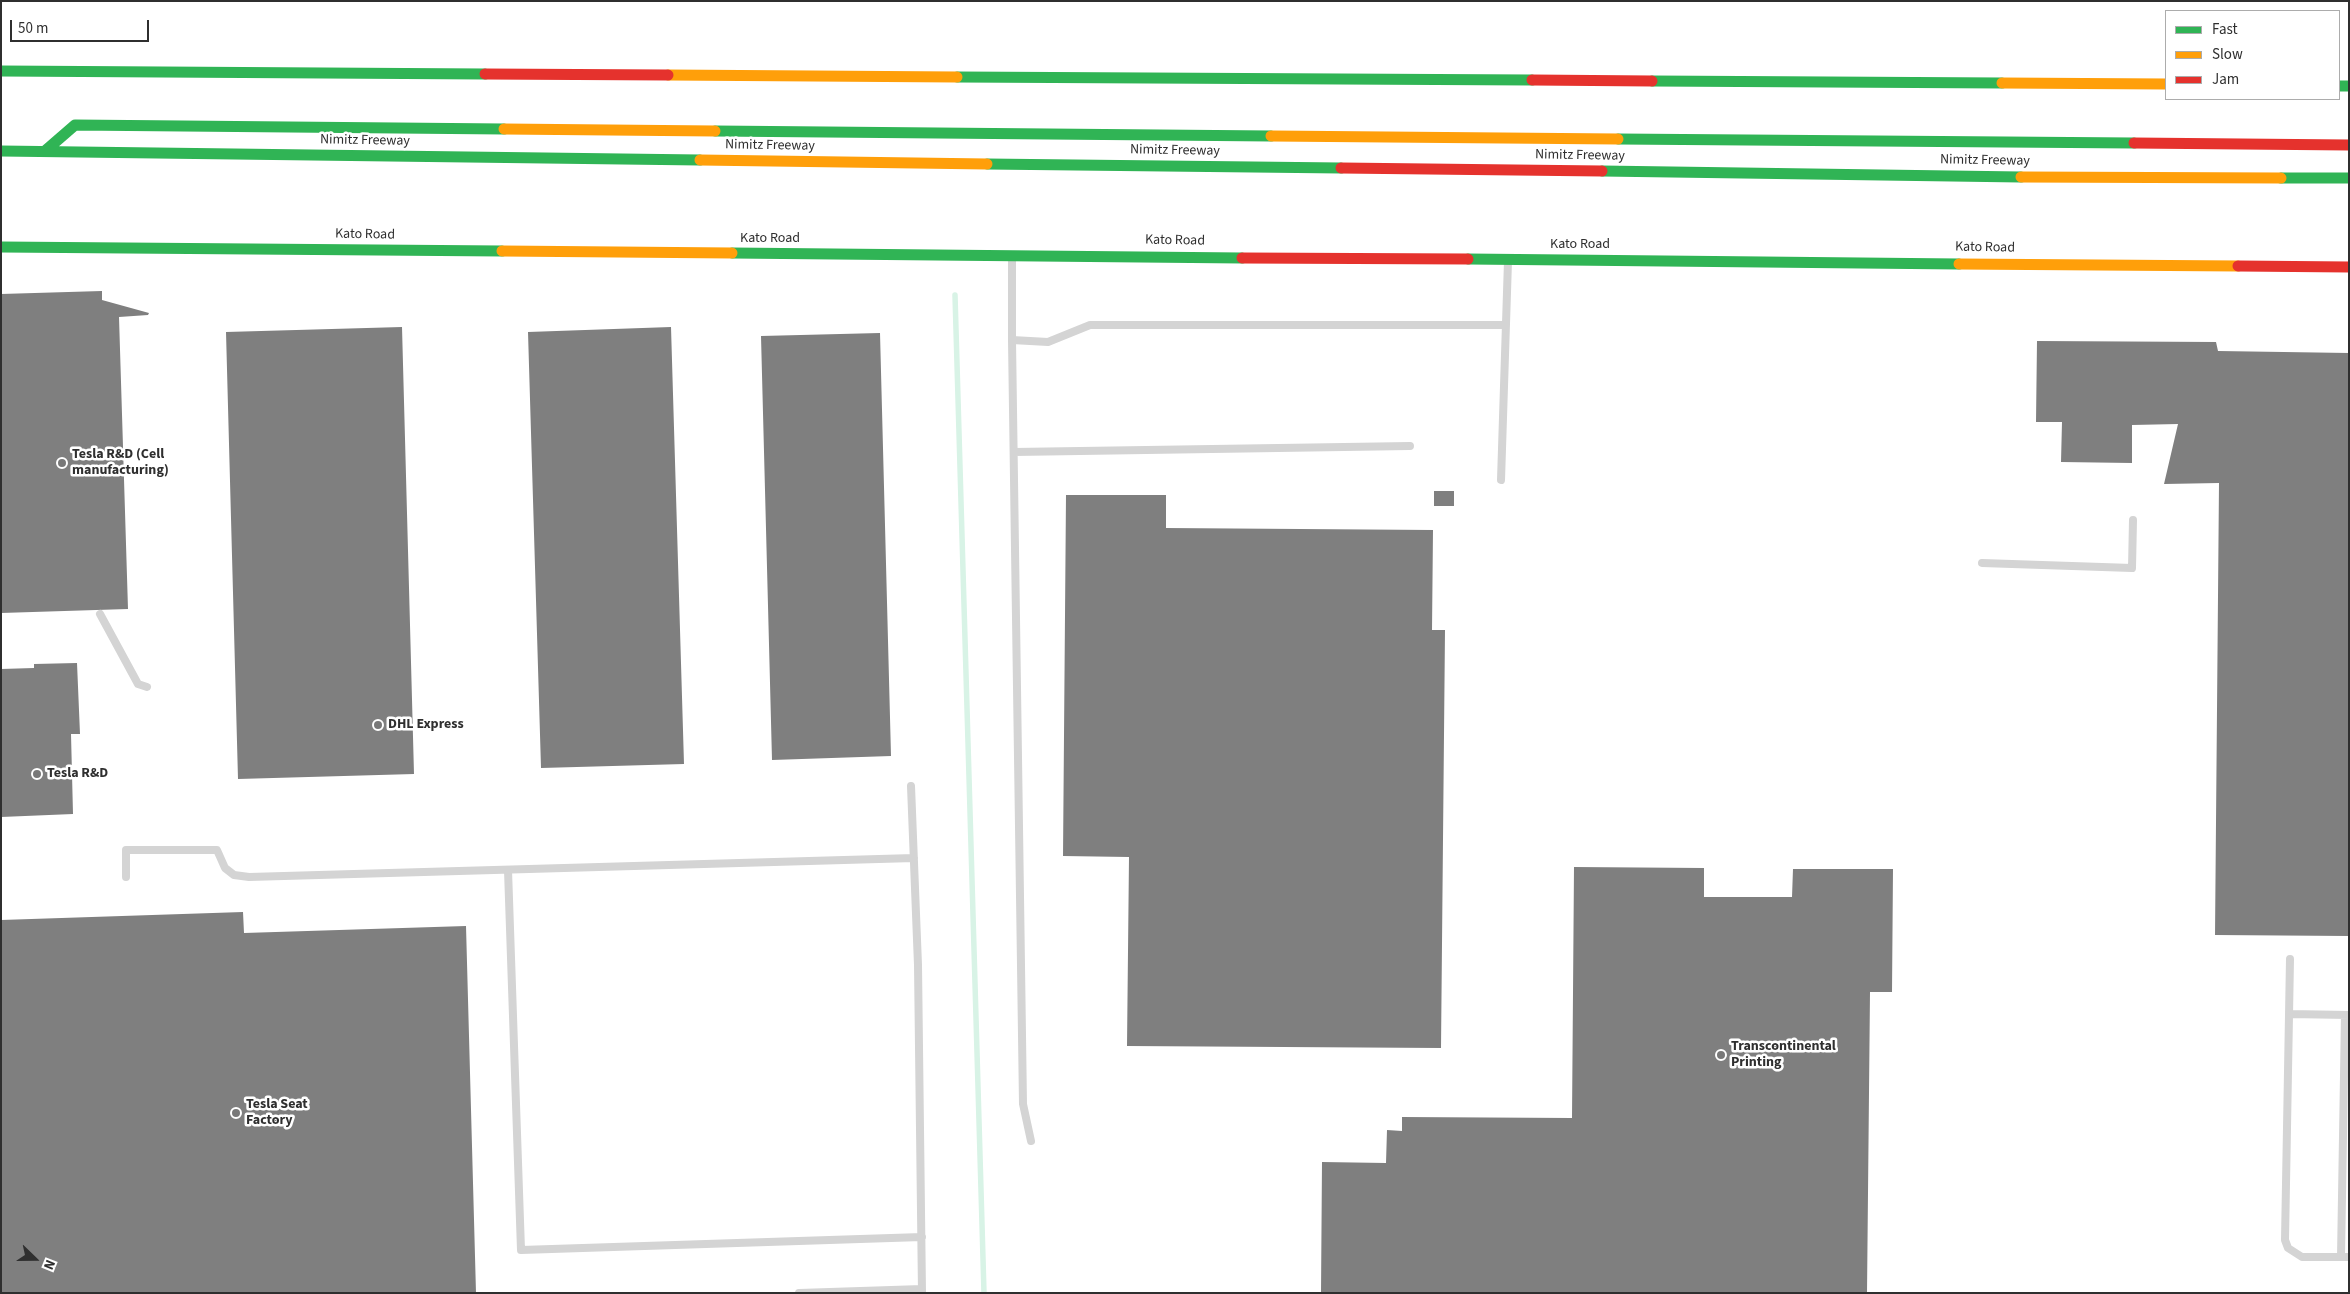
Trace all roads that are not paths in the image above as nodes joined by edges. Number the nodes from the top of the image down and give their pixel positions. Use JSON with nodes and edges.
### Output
{"nodes":[{"id":1,"x":1,"y":71,"type":"edge"},
{"id":2,"x":2165,"y":84,"type":"edge"},
{"id":3,"x":2349,"y":145,"type":"edge"},
{"id":4,"x":1,"y":151,"type":"edge"},
{"id":5,"x":45,"y":152,"type":"junction"},
{"id":6,"x":2349,"y":178,"type":"edge"},
{"id":7,"x":1,"y":247,"type":"edge"},
{"id":8,"x":1012,"y":256,"type":"junction"},
{"id":9,"x":1508,"y":259,"type":"junction"},
{"id":10,"x":2349,"y":267,"type":"edge"},
{"id":11,"x":1506,"y":325,"type":"junction"},
{"id":12,"x":1012,"y":340,"type":"junction"},
{"id":13,"x":1410,"y":446,"type":"dead end"},
{"id":14,"x":1014,"y":452,"type":"junction"},
{"id":15,"x":1501,"y":480,"type":"dead end"},
{"id":16,"x":2133,"y":520,"type":"dead end"},
{"id":17,"x":1982,"y":563,"type":"dead end"},
{"id":18,"x":100,"y":614,"type":"dead end"},
{"id":19,"x":147,"y":687,"type":"dead end"},
{"id":20,"x":911,"y":786,"type":"dead end"},
{"id":21,"x":914,"y":858,"type":"junction"},
{"id":22,"x":508,"y":870,"type":"junction"},
{"id":23,"x":126,"y":877,"type":"dead end"},
{"id":24,"x":2290,"y":959,"type":"dead end"},
{"id":25,"x":2289,"y":1014,"type":"junction"},
{"id":26,"x":2347,"y":1015,"type":"edge"},
{"id":27,"x":1031,"y":1141,"type":"dead end"},
{"id":28,"x":922,"y":1237,"type":"junction"},
{"id":29,"x":2345,"y":1257,"type":"edge"},
{"id":30,"x":922,"y":1291,"type":"edge"},
{"id":31,"x":799,"y":1293,"type":"edge"}],
"edges":[{"from":1,"to":2,"type":"main road"},
{"from":3,"to":5,"type":"main road"},
{"from":4,"to":5,"type":"main road","name":"Nimitz Freeway"},
{"from":5,"to":6,"type":"main road","name":"Nimitz Freeway"},
{"from":7,"to":8,"type":"main road","name":"Kato Road"},
{"from":8,"to":9,"type":"main road","name":"Kato Road"},
{"from":8,"to":12,"type":"lane"},
{"from":9,"to":10,"type":"main road","name":"Kato Road"},
{"from":9,"to":11,"type":"lane"},
{"from":11,"to":12,"type":"lane"},
{"from":11,"to":15,"type":"lane"},
{"from":12,"to":14,"type":"lane"},
{"from":13,"to":14,"type":"lane"},
{"from":14,"to":27,"type":"lane"},
{"from":16,"to":17,"type":"lane"},
{"from":18,"to":19,"type":"lane"},
{"from":20,"to":21,"type":"lane"},
{"from":21,"to":22,"type":"lane"},
{"from":21,"to":28,"type":"lane"},
{"from":22,"to":23,"type":"lane"},
{"from":22,"to":28,"type":"lane"},
{"from":24,"to":25,"type":"lane"},
{"from":25,"to":26,"type":"lane"},
{"from":25,"to":29,"type":"lane"},
{"from":26,"to":29,"type":"lane"},
{"from":28,"to":30,"type":"lane"},
{"from":30,"to":31,"type":"lane"}]}
